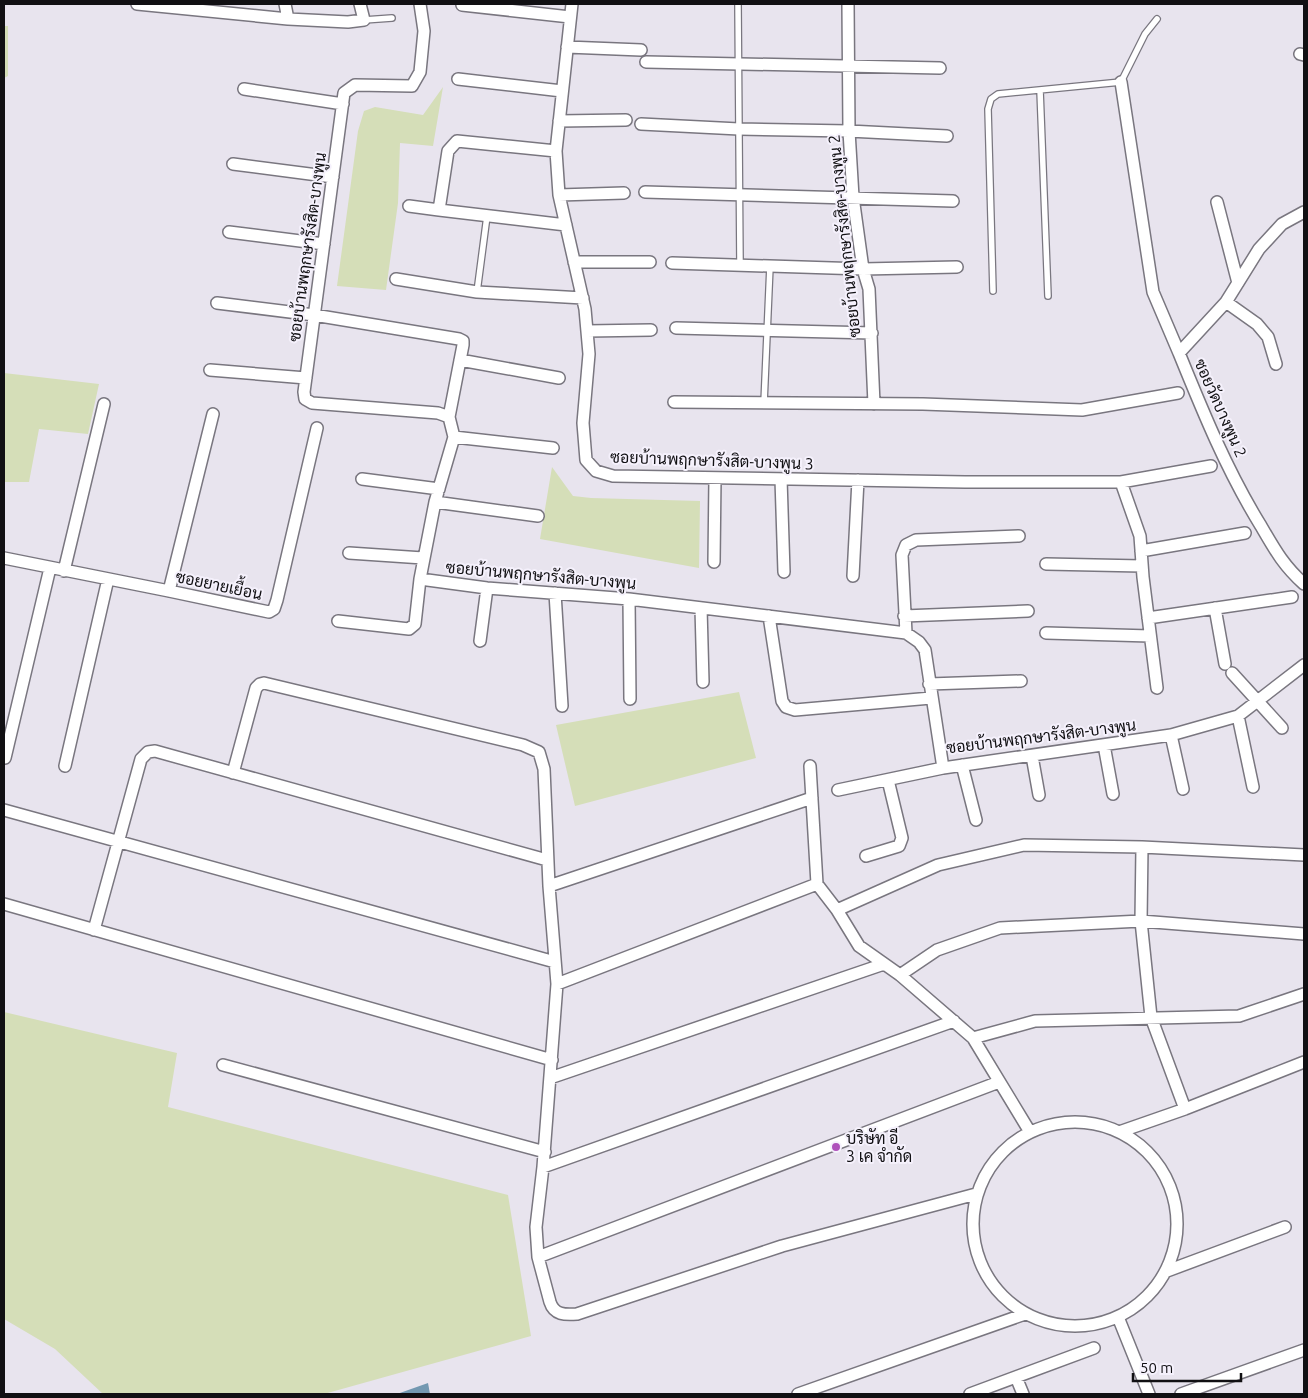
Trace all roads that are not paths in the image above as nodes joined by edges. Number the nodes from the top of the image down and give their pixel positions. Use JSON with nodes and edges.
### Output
{"nodes":[{"id":1,"x":142,"y":4,"type":"edge"},
{"id":2,"x":285,"y":4,"type":"edge"},
{"id":3,"x":360,"y":4,"type":"edge"},
{"id":4,"x":420,"y":4,"type":"edge"},
{"id":5,"x":462,"y":4,"type":"edge"},
{"id":6,"x":572,"y":4,"type":"edge"},
{"id":7,"x":738,"y":4,"type":"edge"},
{"id":8,"x":848,"y":4,"type":"edge"},
{"id":9,"x":570,"y":17,"type":"junction"},
{"id":10,"x":392,"y":18,"type":"dead end"},
{"id":11,"x":288,"y":19,"type":"junction"},
{"id":12,"x":1157,"y":19,"type":"dead end"},
{"id":13,"x":364,"y":20,"type":"junction"},
{"id":14,"x":567,"y":47,"type":"junction"},
{"id":15,"x":640,"y":50,"type":"dead end"},
{"id":16,"x":646,"y":62,"type":"dead end"},
{"id":17,"x":739,"y":64,"type":"junction"},
{"id":18,"x":848,"y":66,"type":"junction"},
{"id":19,"x":940,"y":68,"type":"dead end"},
{"id":20,"x":458,"y":79,"type":"dead end"},
{"id":21,"x":1121,"y":82,"type":"junction"},
{"id":22,"x":244,"y":89,"type":"dead end"},
{"id":23,"x":1040,"y":90,"type":"junction"},
{"id":24,"x":562,"y":91,"type":"junction"},
{"id":25,"x":343,"y":104,"type":"junction"},
{"id":26,"x":626,"y":120,"type":"dead end"},
{"id":27,"x":559,"y":122,"type":"junction"},
{"id":28,"x":641,"y":124,"type":"dead end"},
{"id":29,"x":739,"y":129,"type":"junction"},
{"id":30,"x":849,"y":131,"type":"junction"},
{"id":31,"x":947,"y":136,"type":"dead end"},
{"id":32,"x":556,"y":151,"type":"junction"},
{"id":33,"x":233,"y":164,"type":"dead end"},
{"id":34,"x":333,"y":177,"type":"junction"},
{"id":35,"x":645,"y":192,"type":"dead end"},
{"id":36,"x":624,"y":193,"type":"dead end"},
{"id":37,"x":558,"y":194,"type":"junction"},
{"id":38,"x":739,"y":195,"type":"junction"},
{"id":39,"x":853,"y":197,"type":"junction"},
{"id":40,"x":953,"y":201,"type":"dead end"},
{"id":41,"x":1217,"y":202,"type":"dead end"},
{"id":42,"x":409,"y":206,"type":"dead end"},
{"id":43,"x":439,"y":210,"type":"junction"},
{"id":44,"x":1304,"y":212,"type":"edge"},
{"id":45,"x":487,"y":216,"type":"junction"},
{"id":46,"x":566,"y":226,"type":"junction"},
{"id":47,"x":228,"y":232,"type":"dead end"},
{"id":48,"x":324,"y":244,"type":"junction"},
{"id":49,"x":574,"y":262,"type":"junction"},
{"id":50,"x":650,"y":262,"type":"dead end"},
{"id":51,"x":672,"y":263,"type":"dead end"},
{"id":52,"x":740,"y":265,"type":"junction"},
{"id":53,"x":770,"y":266,"type":"junction"},
{"id":54,"x":957,"y":267,"type":"dead end"},
{"id":55,"x":864,"y":269,"type":"junction"},
{"id":56,"x":396,"y":279,"type":"dead end"},
{"id":57,"x":1238,"y":283,"type":"junction"},
{"id":58,"x":994,"y":291,"type":"dead end"},
{"id":59,"x":477,"y":292,"type":"junction"},
{"id":60,"x":1048,"y":296,"type":"dead end"},
{"id":61,"x":583,"y":298,"type":"junction"},
{"id":62,"x":1226,"y":302,"type":"junction"},
{"id":63,"x":217,"y":303,"type":"dead end"},
{"id":64,"x":314,"y":315,"type":"junction"},
{"id":65,"x":676,"y":328,"type":"dead end"},
{"id":66,"x":651,"y":330,"type":"dead end"},
{"id":67,"x":767,"y":330,"type":"junction"},
{"id":68,"x":587,"y":331,"type":"junction"},
{"id":69,"x":872,"y":334,"type":"junction"},
{"id":70,"x":1179,"y":353,"type":"junction"},
{"id":71,"x":460,"y":360,"type":"junction"},
{"id":72,"x":1276,"y":364,"type":"dead end"},
{"id":73,"x":210,"y":370,"type":"dead end"},
{"id":74,"x":306,"y":378,"type":"junction"},
{"id":75,"x":559,"y":378,"type":"dead end"},
{"id":76,"x":1178,"y":393,"type":"dead end"},
{"id":77,"x":674,"y":402,"type":"dead end"},
{"id":78,"x":764,"y":403,"type":"junction"},
{"id":79,"x":104,"y":404,"type":"dead end"},
{"id":80,"x":874,"y":404,"type":"junction"},
{"id":81,"x":213,"y":414,"type":"dead end"},
{"id":82,"x":449,"y":417,"type":"junction"},
{"id":83,"x":317,"y":428,"type":"dead end"},
{"id":84,"x":454,"y":437,"type":"junction"},
{"id":85,"x":553,"y":448,"type":"dead end"},
{"id":86,"x":1211,"y":466,"type":"dead end"},
{"id":87,"x":715,"y":478,"type":"junction"},
{"id":88,"x":362,"y":479,"type":"dead end"},
{"id":89,"x":781,"y":479,"type":"junction"},
{"id":90,"x":858,"y":480,"type":"junction"},
{"id":91,"x":1121,"y":482,"type":"junction"},
{"id":92,"x":439,"y":489,"type":"junction"},
{"id":93,"x":435,"y":502,"type":"junction"},
{"id":94,"x":538,"y":516,"type":"dead end"},
{"id":95,"x":1246,"y":533,"type":"dead end"},
{"id":96,"x":1019,"y":536,"type":"dead end"},
{"id":97,"x":1141,"y":551,"type":"junction"},
{"id":98,"x":350,"y":553,"type":"dead end"},
{"id":99,"x":4,"y":558,"type":"edge"},
{"id":100,"x":423,"y":558,"type":"junction"},
{"id":101,"x":714,"y":562,"type":"dead end"},
{"id":102,"x":1046,"y":564,"type":"dead end"},
{"id":103,"x":1142,"y":566,"type":"junction"},
{"id":104,"x":50,"y":568,"type":"junction"},
{"id":105,"x":64,"y":571,"type":"junction"},
{"id":106,"x":784,"y":572,"type":"dead end"},
{"id":107,"x":853,"y":576,"type":"dead end"},
{"id":108,"x":108,"y":579,"type":"junction"},
{"id":109,"x":420,"y":579,"type":"junction"},
{"id":110,"x":1304,"y":584,"type":"edge"},
{"id":111,"x":487,"y":588,"type":"junction"},
{"id":112,"x":169,"y":590,"type":"junction"},
{"id":113,"x":555,"y":593,"type":"junction"},
{"id":114,"x":1292,"y":597,"type":"dead end"},
{"id":115,"x":629,"y":599,"type":"junction"},
{"id":116,"x":701,"y":608,"type":"junction"},
{"id":117,"x":1216,"y":608,"type":"junction"},
{"id":118,"x":1028,"y":611,"type":"dead end"},
{"id":119,"x":769,"y":616,"type":"junction"},
{"id":120,"x":904,"y":616,"type":"junction"},
{"id":121,"x":1148,"y":618,"type":"junction"},
{"id":122,"x":338,"y":621,"type":"dead end"},
{"id":123,"x":906,"y":633,"type":"junction"},
{"id":124,"x":1046,"y":633,"type":"dead end"},
{"id":125,"x":1150,"y":636,"type":"junction"},
{"id":126,"x":480,"y":641,"type":"dead end"},
{"id":127,"x":1304,"y":665,"type":"edge"},
{"id":128,"x":1021,"y":681,"type":"dead end"},
{"id":129,"x":703,"y":682,"type":"dead end"},
{"id":130,"x":929,"y":684,"type":"junction"},
{"id":131,"x":1158,"y":688,"type":"dead end"},
{"id":132,"x":931,"y":698,"type":"junction"},
{"id":133,"x":630,"y":699,"type":"dead end"},
{"id":134,"x":1259,"y":701,"type":"junction"},
{"id":135,"x":562,"y":706,"type":"dead end"},
{"id":136,"x":1238,"y":716,"type":"junction"},
{"id":137,"x":1282,"y":728,"type":"dead end"},
{"id":138,"x":1171,"y":735,"type":"junction"},
{"id":139,"x":1104,"y":745,"type":"junction"},
{"id":140,"x":1032,"y":756,"type":"junction"},
{"id":141,"x":5,"y":758,"type":"edge"},
{"id":142,"x":962,"y":765,"type":"junction"},
{"id":143,"x":65,"y":766,"type":"dead end"},
{"id":144,"x":810,"y":766,"type":"dead end"},
{"id":145,"x":943,"y":768,"type":"junction"},
{"id":146,"x":233,"y":773,"type":"junction"},
{"id":147,"x":888,"y":780,"type":"junction"},
{"id":148,"x":1253,"y":787,"type":"dead end"},
{"id":149,"x":1183,"y":789,"type":"dead end"},
{"id":150,"x":838,"y":790,"type":"dead end"},
{"id":151,"x":1113,"y":794,"type":"dead end"},
{"id":152,"x":1038,"y":795,"type":"dead end"},
{"id":153,"x":812,"y":798,"type":"junction"},
{"id":154,"x":4,"y":810,"type":"edge"},
{"id":155,"x":976,"y":820,"type":"dead end"},
{"id":156,"x":118,"y":842,"type":"junction"},
{"id":157,"x":1142,"y":847,"type":"junction"},
{"id":158,"x":1304,"y":855,"type":"edge"},
{"id":159,"x":866,"y":856,"type":"dead end"},
{"id":160,"x":547,"y":860,"type":"junction"},
{"id":161,"x":817,"y":884,"type":"junction"},
{"id":162,"x":549,"y":886,"type":"junction"},
{"id":163,"x":4,"y":904,"type":"edge"},
{"id":164,"x":837,"y":910,"type":"junction"},
{"id":165,"x":1141,"y":921,"type":"junction"},
{"id":166,"x":94,"y":930,"type":"junction"},
{"id":167,"x":1304,"y":934,"type":"edge"},
{"id":168,"x":555,"y":962,"type":"junction"},
{"id":169,"x":884,"y":964,"type":"junction"},
{"id":170,"x":900,"y":975,"type":"junction"},
{"id":171,"x":557,"y":984,"type":"junction"},
{"id":172,"x":1304,"y":994,"type":"edge"},
{"id":173,"x":1151,"y":1017,"type":"junction"},
{"id":174,"x":954,"y":1021,"type":"junction"},
{"id":175,"x":973,"y":1038,"type":"junction"},
{"id":176,"x":552,"y":1060,"type":"junction"},
{"id":177,"x":1304,"y":1062,"type":"edge"},
{"id":178,"x":223,"y":1065,"type":"dead end"},
{"id":179,"x":550,"y":1078,"type":"junction"},
{"id":180,"x":999,"y":1082,"type":"junction"},
{"id":181,"x":1185,"y":1109,"type":"junction"},
{"id":182,"x":1030,"y":1132,"type":"junction"},
{"id":183,"x":1119,"y":1132,"type":"junction"},
{"id":184,"x":545,"y":1152,"type":"junction"},
{"id":185,"x":543,"y":1168,"type":"junction"},
{"id":186,"x":976,"y":1194,"type":"junction"},
{"id":187,"x":1284,"y":1227,"type":"dead end"},
{"id":188,"x":538,"y":1258,"type":"junction"},
{"id":189,"x":1167,"y":1271,"type":"junction"},
{"id":190,"x":1025,"y":1314,"type":"junction"},
{"id":191,"x":1118,"y":1318,"type":"junction"},
{"id":192,"x":1094,"y":1348,"type":"dead end"},
{"id":193,"x":1304,"y":1350,"type":"edge"},
{"id":194,"x":1016,"y":1377,"type":"junction"},
{"id":195,"x":798,"y":1394,"type":"edge"},
{"id":196,"x":970,"y":1394,"type":"edge"},
{"id":197,"x":1023,"y":1394,"type":"edge"},
{"id":198,"x":1149,"y":1394,"type":"edge"},
{"id":199,"x":1181,"y":1394,"type":"edge"}],
"edges":[{"from":1,"to":11,"type":"street"},
{"from":2,"to":11,"type":"street"},
{"from":3,"to":13,"type":"street"},
{"from":4,"to":25,"type":"street","name":"ซอยบ้านพฤกษารังสิต-บางพูน"},
{"from":5,"to":9,"type":"street"},
{"from":6,"to":9,"type":"street","name":"ซอยบ้านพฤกษารังสิต-บางพูน 3"},
{"from":7,"to":17,"type":"lane"},
{"from":8,"to":18,"type":"street","name":"ซอยบ้านพฤกษารังสิต-บางพูน 2"},
{"from":9,"to":14,"type":"street","name":"ซอยบ้านพฤกษารังสิต-บางพูน 3"},
{"from":10,"to":13,"type":"lane"},
{"from":11,"to":13,"type":"street"},
{"from":12,"to":21,"type":"lane"},
{"from":14,"to":15,"type":"street"},
{"from":14,"to":24,"type":"street","name":"ซอยบ้านพฤกษารังสิต-บางพูน 3"},
{"from":16,"to":17,"type":"street"},
{"from":17,"to":18,"type":"street"},
{"from":17,"to":29,"type":"lane"},
{"from":18,"to":19,"type":"street"},
{"from":18,"to":30,"type":"street","name":"ซอยบ้านพฤกษารังสิต-บางพูน 2"},
{"from":20,"to":24,"type":"street"},
{"from":21,"to":23,"type":"lane"},
{"from":21,"to":70,"type":"street"},
{"from":22,"to":25,"type":"street"},
{"from":23,"to":58,"type":"lane"},
{"from":23,"to":60,"type":"lane"},
{"from":24,"to":27,"type":"street","name":"ซอยบ้านพฤกษารังสิต-บางพูน 3"},
{"from":25,"to":34,"type":"street","name":"ซอยบ้านพฤกษารังสิต-บางพูน"},
{"from":26,"to":27,"type":"street"},
{"from":27,"to":32,"type":"street","name":"ซอยบ้านพฤกษารังสิต-บางพูน 3"},
{"from":28,"to":29,"type":"street"},
{"from":29,"to":30,"type":"street"},
{"from":29,"to":38,"type":"lane"},
{"from":30,"to":31,"type":"street"},
{"from":30,"to":39,"type":"street","name":"ซอยบ้านพฤกษารังสิต-บางพูน 2"},
{"from":32,"to":37,"type":"street","name":"ซอยบ้านพฤกษารังสิต-บางพูน 3"},
{"from":32,"to":43,"type":"street"},
{"from":33,"to":34,"type":"street"},
{"from":34,"to":48,"type":"street","name":"ซอยบ้านพฤกษารังสิต-บางพูน"},
{"from":35,"to":38,"type":"street"},
{"from":36,"to":37,"type":"street"},
{"from":37,"to":46,"type":"street","name":"ซอยบ้านพฤกษารังสิต-บางพูน 3"},
{"from":38,"to":39,"type":"street"},
{"from":38,"to":52,"type":"lane"},
{"from":39,"to":40,"type":"street"},
{"from":39,"to":55,"type":"street","name":"ซอยบ้านพฤกษารังสิต-บางพูน 2"},
{"from":41,"to":57,"type":"street"},
{"from":42,"to":43,"type":"street"},
{"from":43,"to":45,"type":"street"},
{"from":44,"to":57,"type":"street","name":"ซอยวัดบางพูน 2"},
{"from":45,"to":46,"type":"street"},
{"from":45,"to":59,"type":"lane"},
{"from":46,"to":49,"type":"street","name":"ซอยบ้านพฤกษารังสิต-บางพูน 3"},
{"from":47,"to":48,"type":"street"},
{"from":48,"to":64,"type":"street","name":"ซอยบ้านพฤกษารังสิต-บางพูน"},
{"from":49,"to":50,"type":"street"},
{"from":49,"to":61,"type":"street","name":"ซอยบ้านพฤกษารังสิต-บางพูน 3"},
{"from":51,"to":52,"type":"street"},
{"from":52,"to":53,"type":"street"},
{"from":53,"to":55,"type":"street"},
{"from":53,"to":67,"type":"lane"},
{"from":54,"to":55,"type":"street"},
{"from":55,"to":69,"type":"street","name":"ซอยบ้านพฤกษารังสิต-บางพูน 2"},
{"from":56,"to":59,"type":"street"},
{"from":57,"to":62,"type":"street","name":"ซอยวัดบางพูน 2"},
{"from":59,"to":61,"type":"street"},
{"from":61,"to":68,"type":"street","name":"ซอยบ้านพฤกษารังสิต-บางพูน 3"},
{"from":62,"to":70,"type":"street","name":"ซอยวัดบางพูน 2"},
{"from":62,"to":72,"type":"street"},
{"from":63,"to":64,"type":"street"},
{"from":64,"to":71,"type":"street"},
{"from":64,"to":74,"type":"street","name":"ซอยบ้านพฤกษารังสิต-บางพูน"},
{"from":65,"to":67,"type":"street"},
{"from":66,"to":68,"type":"street"},
{"from":67,"to":69,"type":"street"},
{"from":67,"to":78,"type":"lane"},
{"from":68,"to":87,"type":"street","name":"ซอยบ้านพฤกษารังสิต-บางพูน 3"},
{"from":69,"to":80,"type":"street","name":"ซอยบ้านพฤกษารังสิต-บางพูน 2"},
{"from":70,"to":110,"type":"street","name":"ซอยวัดบางพูน 2"},
{"from":71,"to":75,"type":"street"},
{"from":71,"to":82,"type":"street"},
{"from":73,"to":74,"type":"street"},
{"from":74,"to":82,"type":"street","name":"ซอยบ้านพฤกษารังสิต-บางพูน"},
{"from":76,"to":80,"type":"street"},
{"from":77,"to":78,"type":"street"},
{"from":78,"to":80,"type":"street"},
{"from":79,"to":105,"type":"street"},
{"from":81,"to":112,"type":"street"},
{"from":82,"to":84,"type":"street"},
{"from":83,"to":112,"type":"street","name":"ซอยยายเยื้อน"},
{"from":84,"to":85,"type":"street"},
{"from":84,"to":92,"type":"street","name":"ซอยบ้านพฤกษารังสิต-บางพูน"},
{"from":86,"to":91,"type":"street","name":"ซอยบ้านพฤกษารังสิต-บางพูน 3"},
{"from":87,"to":89,"type":"street","name":"ซอยบ้านพฤกษารังสิต-บางพูน 3"},
{"from":87,"to":101,"type":"street"},
{"from":88,"to":92,"type":"street"},
{"from":89,"to":90,"type":"street","name":"ซอยบ้านพฤกษารังสิต-บางพูน 3"},
{"from":89,"to":106,"type":"street"},
{"from":90,"to":91,"type":"street","name":"ซอยบ้านพฤกษารังสิต-บางพูน 3"},
{"from":90,"to":107,"type":"street"},
{"from":91,"to":97,"type":"street"},
{"from":92,"to":93,"type":"street","name":"ซอยบ้านพฤกษารังสิต-บางพูน"},
{"from":93,"to":94,"type":"street"},
{"from":93,"to":100,"type":"street","name":"ซอยบ้านพฤกษารังสิต-บางพูน"},
{"from":95,"to":97,"type":"street"},
{"from":96,"to":120,"type":"street"},
{"from":97,"to":103,"type":"street"},
{"from":98,"to":100,"type":"street"},
{"from":99,"to":104,"type":"street","name":"ซอยยายเยื้อน"},
{"from":100,"to":109,"type":"street","name":"ซอยบ้านพฤกษารังสิต-บางพูน"},
{"from":102,"to":103,"type":"street"},
{"from":103,"to":121,"type":"street"},
{"from":104,"to":105,"type":"street","name":"ซอยยายเยื้อน"},
{"from":104,"to":141,"type":"street"},
{"from":105,"to":108,"type":"street","name":"ซอยยายเยื้อน"},
{"from":108,"to":112,"type":"street","name":"ซอยยายเยื้อน"},
{"from":108,"to":143,"type":"street"},
{"from":109,"to":111,"type":"street","name":"ซอยบ้านพฤกษารังสิต-บางพูน"},
{"from":109,"to":122,"type":"street"},
{"from":111,"to":113,"type":"street","name":"ซอยบ้านพฤกษารังสิต-บางพูน"},
{"from":111,"to":126,"type":"street"},
{"from":113,"to":115,"type":"street","name":"ซอยบ้านพฤกษารังสิต-บางพูน"},
{"from":113,"to":135,"type":"street"},
{"from":114,"to":117,"type":"street"},
{"from":115,"to":116,"type":"street","name":"ซอยบ้านพฤกษารังสิต-บางพูน"},
{"from":115,"to":133,"type":"street"},
{"from":116,"to":119,"type":"street","name":"ซอยบ้านพฤกษารังสิต-บางพูน"},
{"from":116,"to":129,"type":"street"},
{"from":117,"to":121,"type":"street"},
{"from":117,"to":134,"type":"street"},
{"from":118,"to":120,"type":"street"},
{"from":119,"to":123,"type":"street","name":"ซอยบ้านพฤกษารังสิต-บางพูน"},
{"from":119,"to":132,"type":"street"},
{"from":120,"to":123,"type":"street"},
{"from":121,"to":125,"type":"street"},
{"from":123,"to":130,"type":"street","name":"ซอยบ้านพฤกษารังสิต-บางพูน"},
{"from":124,"to":125,"type":"street"},
{"from":125,"to":131,"type":"street"},
{"from":127,"to":134,"type":"street","name":"ซอยบ้านพฤกษารังสิต-บางพูน"},
{"from":128,"to":130,"type":"street"},
{"from":130,"to":132,"type":"street","name":"ซอยบ้านพฤกษารังสิต-บางพูน"},
{"from":132,"to":145,"type":"street","name":"ซอยบ้านพฤกษารังสิต-บางพูน"},
{"from":134,"to":136,"type":"street","name":"ซอยบ้านพฤกษารังสิต-บางพูน"},
{"from":134,"to":137,"type":"street"},
{"from":136,"to":138,"type":"street","name":"ซอยบ้านพฤกษารังสิต-บางพูน"},
{"from":136,"to":148,"type":"street"},
{"from":138,"to":139,"type":"street","name":"ซอยบ้านพฤกษารังสิต-บางพูน"},
{"from":138,"to":149,"type":"street"},
{"from":139,"to":140,"type":"street","name":"ซอยบ้านพฤกษารังสิต-บางพูน"},
{"from":139,"to":151,"type":"street"},
{"from":140,"to":142,"type":"street","name":"ซอยบ้านพฤกษารังสิต-บางพูน"},
{"from":140,"to":152,"type":"street"},
{"from":142,"to":145,"type":"street","name":"ซอยบ้านพฤกษารังสิต-บางพูน"},
{"from":142,"to":155,"type":"street"},
{"from":144,"to":153,"type":"street"},
{"from":145,"to":147,"type":"street"},
{"from":146,"to":156,"type":"street"},
{"from":146,"to":160,"type":"street"},
{"from":146,"to":160,"type":"street"},
{"from":147,"to":150,"type":"street"},
{"from":147,"to":159,"type":"street"},
{"from":153,"to":161,"type":"street"},
{"from":153,"to":162,"type":"street"},
{"from":154,"to":156,"type":"street"},
{"from":156,"to":166,"type":"street"},
{"from":156,"to":168,"type":"street"},
{"from":157,"to":158,"type":"street"},
{"from":157,"to":164,"type":"street"},
{"from":157,"to":165,"type":"street"},
{"from":160,"to":162,"type":"street"},
{"from":161,"to":164,"type":"street"},
{"from":161,"to":171,"type":"street"},
{"from":162,"to":168,"type":"street"},
{"from":163,"to":166,"type":"street"},
{"from":164,"to":169,"type":"street"},
{"from":165,"to":167,"type":"street"},
{"from":165,"to":170,"type":"street"},
{"from":165,"to":173,"type":"street"},
{"from":166,"to":176,"type":"street"},
{"from":168,"to":171,"type":"street"},
{"from":169,"to":170,"type":"street"},
{"from":169,"to":179,"type":"street"},
{"from":170,"to":174,"type":"street"},
{"from":171,"to":176,"type":"street"},
{"from":172,"to":173,"type":"street"},
{"from":173,"to":175,"type":"street"},
{"from":173,"to":181,"type":"street"},
{"from":174,"to":175,"type":"street"},
{"from":174,"to":185,"type":"street"},
{"from":175,"to":180,"type":"street"},
{"from":176,"to":179,"type":"street"},
{"from":177,"to":181,"type":"street"},
{"from":178,"to":184,"type":"street"},
{"from":179,"to":184,"type":"street"},
{"from":180,"to":182,"type":"street"},
{"from":180,"to":188,"type":"street"},
{"from":181,"to":183,"type":"street"},
{"from":182,"to":183,"type":"street"},
{"from":182,"to":186,"type":"street"},
{"from":183,"to":189,"type":"street"},
{"from":184,"to":185,"type":"street"},
{"from":185,"to":188,"type":"street"},
{"from":186,"to":188,"type":"street"},
{"from":186,"to":190,"type":"street"},
{"from":187,"to":189,"type":"street"},
{"from":189,"to":191,"type":"street"},
{"from":190,"to":191,"type":"street"},
{"from":190,"to":195,"type":"street"},
{"from":191,"to":198,"type":"street"},
{"from":192,"to":194,"type":"street"},
{"from":193,"to":199,"type":"street"},
{"from":194,"to":196,"type":"street"},
{"from":194,"to":197,"type":"street"}]}
